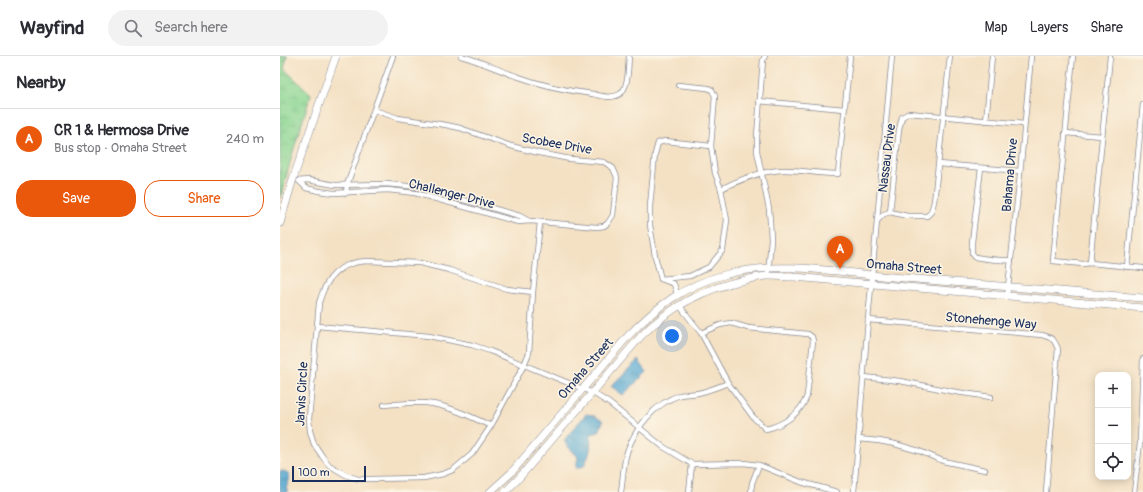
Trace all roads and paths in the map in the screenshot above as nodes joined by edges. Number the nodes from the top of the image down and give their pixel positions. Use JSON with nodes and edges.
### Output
{"nodes":[{"id":1,"x":336,"y":56,"type":"edge"},
{"id":2,"x":393,"y":56,"type":"edge"},
{"id":3,"x":461,"y":56,"type":"edge"},
{"id":4,"x":629,"y":56,"type":"edge"},
{"id":5,"x":765,"y":56,"type":"edge"},
{"id":6,"x":850,"y":56,"type":"edge"},
{"id":7,"x":892,"y":56,"type":"edge"},
{"id":8,"x":950,"y":56,"type":"edge"},
{"id":9,"x":992,"y":56,"type":"edge"},
{"id":10,"x":1031,"y":56,"type":"edge"},
{"id":11,"x":1073,"y":56,"type":"edge"},
{"id":12,"x":1110,"y":56,"type":"edge"},
{"id":13,"x":678,"y":85,"type":"dead end"},
{"id":14,"x":759,"y":101,"type":"junction"},
{"id":15,"x":1143,"y":104,"type":"edge"},
{"id":16,"x":844,"y":109,"type":"junction"},
{"id":17,"x":374,"y":110,"type":"junction"},
{"id":18,"x":944,"y":117,"type":"junction"},
{"id":19,"x":986,"y":120,"type":"junction"},
{"id":20,"x":1024,"y":124,"type":"junction"},
{"id":21,"x":1065,"y":133,"type":"junction"},
{"id":22,"x":1102,"y":136,"type":"junction"},
{"id":23,"x":1141,"y":139,"type":"edge"},
{"id":24,"x":711,"y":146,"type":"junction"},
{"id":25,"x":939,"y":164,"type":"junction"},
{"id":26,"x":981,"y":168,"type":"junction"},
{"id":27,"x":1020,"y":171,"type":"junction"},
{"id":28,"x":762,"y":173,"type":"junction"},
{"id":29,"x":296,"y":180,"type":"junction"},
{"id":30,"x":385,"y":184,"type":"junction"},
{"id":31,"x":347,"y":186,"type":"junction"},
{"id":32,"x":422,"y":188,"type":"junction"},
{"id":33,"x":721,"y":189,"type":"junction"},
{"id":34,"x":386,"y":190,"type":"junction"},
{"id":35,"x":346,"y":193,"type":"junction"},
{"id":36,"x":421,"y":194,"type":"junction"},
{"id":37,"x":459,"y":199,"type":"junction"},
{"id":38,"x":458,"y":204,"type":"junction"},
{"id":39,"x":495,"y":210,"type":"junction"},
{"id":40,"x":890,"y":212,"type":"junction"},
{"id":41,"x":493,"y":215,"type":"junction"},
{"id":42,"x":531,"y":221,"type":"junction"},
{"id":43,"x":540,"y":222,"type":"junction"},
{"id":44,"x":877,"y":222,"type":"junction"},
{"id":45,"x":280,"y":223,"type":"edge"},
{"id":46,"x":1011,"y":260,"type":"junction"},
{"id":47,"x":1090,"y":263,"type":"junction"},
{"id":48,"x":1127,"y":267,"type":"junction"},
{"id":49,"x":769,"y":268,"type":"junction"},
{"id":50,"x":1143,"y":268,"type":"edge"},
{"id":51,"x":872,"y":275,"type":"junction"},
{"id":52,"x":768,"y":276,"type":"junction"},
{"id":53,"x":661,"y":279,"type":"junction"},
{"id":54,"x":872,"y":285,"type":"junction"},
{"id":55,"x":1008,"y":287,"type":"junction"},
{"id":56,"x":533,"y":292,"type":"junction"},
{"id":57,"x":677,"y":294,"type":"junction"},
{"id":58,"x":1007,"y":297,"type":"junction"},
{"id":59,"x":1143,"y":298,"type":"edge"},
{"id":60,"x":679,"y":305,"type":"junction"},
{"id":61,"x":1143,"y":308,"type":"edge"},
{"id":62,"x":868,"y":320,"type":"junction"},
{"id":63,"x":317,"y":326,"type":"junction"},
{"id":64,"x":701,"y":333,"type":"junction"},
{"id":65,"x":1143,"y":360,"type":"edge"},
{"id":66,"x":524,"y":365,"type":"junction"},
{"id":67,"x":864,"y":377,"type":"junction"},
{"id":68,"x":728,"y":383,"type":"junction"},
{"id":69,"x":583,"y":389,"type":"junction"},
{"id":70,"x":593,"y":393,"type":"junction"},
{"id":71,"x":991,"y":397,"type":"dead end"},
{"id":72,"x":384,"y":405,"type":"dead end"},
{"id":73,"x":491,"y":426,"type":"junction"},
{"id":74,"x":639,"y":427,"type":"junction"},
{"id":75,"x":858,"y":439,"type":"junction"},
{"id":76,"x":692,"y":464,"type":"junction"},
{"id":77,"x":759,"y":465,"type":"junction"},
{"id":78,"x":985,"y":470,"type":"dead end"},
{"id":79,"x":490,"y":492,"type":"edge"},
{"id":80,"x":505,"y":492,"type":"edge"},
{"id":81,"x":622,"y":492,"type":"edge"},
{"id":82,"x":689,"y":492,"type":"edge"},
{"id":83,"x":751,"y":492,"type":"edge"},
{"id":84,"x":837,"y":492,"type":"edge"},
{"id":85,"x":854,"y":492,"type":"edge"},
{"id":86,"x":1046,"y":492,"type":"edge"},
{"id":87,"x":1134,"y":492,"type":"edge"}],
"edges":[{"from":1,"to":29,"type":"main road"},
{"from":2,"to":17,"type":"street"},
{"from":3,"to":4,"type":"street"},
{"from":5,"to":14,"type":"street"},
{"from":6,"to":16,"type":"street"},
{"from":7,"to":44,"type":"street"},
{"from":8,"to":18,"type":"street"},
{"from":9,"to":19,"type":"street"},
{"from":10,"to":20,"type":"street","name":"Bahama Drive"},
{"from":11,"to":21,"type":"street"},
{"from":12,"to":22,"type":"street"},
{"from":13,"to":24,"type":"street"},
{"from":14,"to":16,"type":"street"},
{"from":14,"to":28,"type":"street"},
{"from":15,"to":23,"type":"street"},
{"from":16,"to":28,"type":"street"},
{"from":17,"to":31,"type":"street"},
{"from":17,"to":43,"type":"street","name":"Scobee Drive"},
{"from":18,"to":19,"type":"street","name":"Nassau Drive"},
{"from":18,"to":25,"type":"street"},
{"from":18,"to":40,"type":"street","name":"Nassau Drive"},
{"from":19,"to":20,"type":"street","name":"Nassau Drive"},
{"from":20,"to":27,"type":"street","name":"Bahama Drive"},
{"from":21,"to":22,"type":"street"},
{"from":21,"to":47,"type":"street"},
{"from":22,"to":47,"type":"street"},
{"from":23,"to":48,"type":"street"},
{"from":24,"to":33,"type":"street"},
{"from":24,"to":53,"type":"street"},
{"from":25,"to":26,"type":"street"},
{"from":25,"to":40,"type":"street"},
{"from":26,"to":27,"type":"street"},
{"from":26,"to":46,"type":"street"},
{"from":27,"to":46,"type":"street","name":"Bahama Drive"},
{"from":28,"to":33,"type":"street"},
{"from":28,"to":49,"type":"street"},
{"from":29,"to":31,"type":"street","name":"Challenger Drive"},
{"from":29,"to":35,"type":"street","name":"Challenger Drive"},
{"from":29,"to":45,"type":"main road"},
{"from":30,"to":31,"type":"street","name":"Challenger Drive"},
{"from":30,"to":32,"type":"street","name":"Challenger Drive"},
{"from":30,"to":34,"type":"street"},
{"from":31,"to":35,"type":"street"},
{"from":32,"to":36,"type":"street"},
{"from":32,"to":37,"type":"street","name":"Challenger Drive"},
{"from":33,"to":53,"type":"street"},
{"from":34,"to":35,"type":"street","name":"Challenger Drive"},
{"from":34,"to":36,"type":"street","name":"Challenger Drive"},
{"from":36,"to":38,"type":"street","name":"Challenger Drive"},
{"from":37,"to":38,"type":"street"},
{"from":37,"to":39,"type":"street","name":"Challenger Drive"},
{"from":38,"to":41,"type":"street","name":"Challenger Drive"},
{"from":39,"to":41,"type":"street"},
{"from":39,"to":42,"type":"street","name":"Challenger Drive"},
{"from":40,"to":44,"type":"street","name":"Nassau Drive"},
{"from":41,"to":42,"type":"street","name":"Challenger Drive"},
{"from":42,"to":43,"type":"street","name":"Challenger Drive"},
{"from":43,"to":56,"type":"street","name":"Jarvis Circle"},
{"from":44,"to":51,"type":"street"},
{"from":46,"to":55,"type":"street","name":"Bahama Drive"},
{"from":47,"to":48,"type":"street"},
{"from":48,"to":50,"type":"street"},
{"from":49,"to":51,"type":"main road","name":"Omaha Street"},
{"from":49,"to":52,"type":"street"},
{"from":49,"to":57,"type":"main road","name":"Omaha Street"},
{"from":51,"to":54,"type":"street"},
{"from":51,"to":55,"type":"main road","name":"Omaha Street"},
{"from":52,"to":54,"type":"main road","name":"Omaha Street"},
{"from":52,"to":60,"type":"main road","name":"Omaha Street"},
{"from":53,"to":57,"type":"street"},
{"from":54,"to":58,"type":"main road","name":"Omaha Street"},
{"from":54,"to":62,"type":"street"},
{"from":55,"to":58,"type":"street","name":"Bahama Drive"},
{"from":55,"to":59,"type":"main road","name":"Omaha Street"},
{"from":56,"to":63,"type":"street","name":"Jarvis Circle"},
{"from":56,"to":66,"type":"street","name":"Jarvis Circle"},
{"from":57,"to":69,"type":"main road","name":"Omaha Street"},
{"from":58,"to":61,"type":"main road","name":"Omaha Street"},
{"from":60,"to":64,"type":"street"},
{"from":60,"to":70,"type":"main road","name":"Omaha Street"},
{"from":62,"to":67,"type":"street"},
{"from":62,"to":86,"type":"street","name":"Stonehenge Way"},
{"from":63,"to":66,"type":"street"},
{"from":63,"to":73,"type":"street","name":"Jarvis Circle"},
{"from":64,"to":68,"type":"street"},
{"from":64,"to":68,"type":"street"},
{"from":65,"to":87,"type":"street"},
{"from":66,"to":69,"type":"street"},
{"from":66,"to":73,"type":"street","name":"Jarvis Circle"},
{"from":67,"to":71,"type":"street"},
{"from":67,"to":75,"type":"street"},
{"from":68,"to":74,"type":"street"},
{"from":69,"to":70,"type":"street"},
{"from":69,"to":79,"type":"main road","name":"Omaha Street"},
{"from":70,"to":74,"type":"street"},
{"from":70,"to":80,"type":"main road","name":"Omaha Street"},
{"from":72,"to":73,"type":"street"},
{"from":74,"to":76,"type":"street"},
{"from":74,"to":81,"type":"street"},
{"from":75,"to":78,"type":"street"},
{"from":75,"to":85,"type":"street"},
{"from":76,"to":77,"type":"street"},
{"from":76,"to":82,"type":"street"},
{"from":77,"to":83,"type":"street"},
{"from":77,"to":84,"type":"street"}]}
